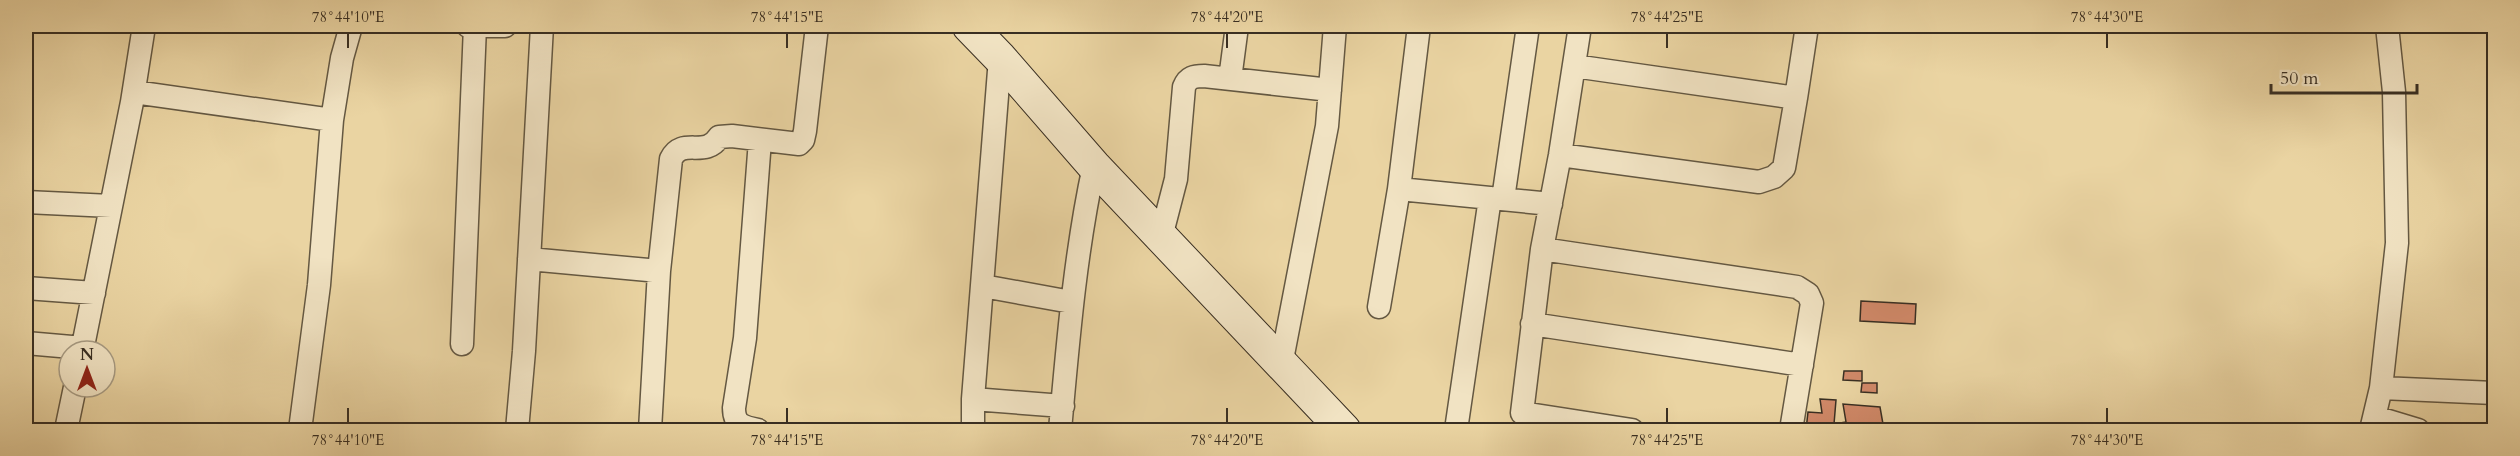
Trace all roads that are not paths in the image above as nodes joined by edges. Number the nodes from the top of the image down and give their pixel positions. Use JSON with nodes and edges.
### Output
{"nodes":[{"id":1,"x":144,"y":26,"type":"edge"},
{"id":2,"x":351,"y":26,"type":"edge"},
{"id":3,"x":468,"y":26,"type":"edge"},
{"id":4,"x":475,"y":26,"type":"edge"},
{"id":5,"x":505,"y":26,"type":"edge"},
{"id":6,"x":542,"y":26,"type":"edge"},
{"id":7,"x":817,"y":26,"type":"edge"},
{"id":8,"x":969,"y":26,"type":"edge"},
{"id":9,"x":1236,"y":26,"type":"edge"},
{"id":10,"x":1335,"y":26,"type":"edge"},
{"id":11,"x":1419,"y":26,"type":"edge"},
{"id":12,"x":1528,"y":26,"type":"edge"},
{"id":13,"x":1580,"y":26,"type":"edge"},
{"id":14,"x":1807,"y":26,"type":"edge"},
{"id":15,"x":2387,"y":26,"type":"edge"},
{"id":16,"x":1000,"y":58,"type":"junction"},
{"id":17,"x":1574,"y":66,"type":"junction"},
{"id":18,"x":1230,"y":79,"type":"junction"},
{"id":19,"x":1330,"y":90,"type":"junction"},
{"id":20,"x":134,"y":92,"type":"junction"},
{"id":21,"x":1797,"y":98,"type":"junction"},
{"id":22,"x":332,"y":120,"type":"junction"},
{"id":23,"x":759,"y":140,"type":"junction"},
{"id":24,"x":1560,"y":155,"type":"junction"},
{"id":25,"x":1094,"y":166,"type":"junction"},
{"id":26,"x":1399,"y":189,"type":"junction"},
{"id":27,"x":1497,"y":199,"type":"junction"},
{"id":28,"x":26,"y":202,"type":"edge"},
{"id":29,"x":1551,"y":204,"type":"junction"},
{"id":30,"x":111,"y":206,"type":"junction"},
{"id":31,"x":1161,"y":237,"type":"junction"},
{"id":32,"x":1542,"y":249,"type":"junction"},
{"id":33,"x":529,"y":259,"type":"junction"},
{"id":34,"x":659,"y":271,"type":"junction"},
{"id":35,"x":983,"y":286,"type":"junction"},
{"id":36,"x":26,"y":288,"type":"edge"},
{"id":37,"x":94,"y":293,"type":"junction"},
{"id":38,"x":1071,"y":302,"type":"junction"},
{"id":39,"x":1380,"y":307,"type":"dead end"},
{"id":40,"x":1532,"y":324,"type":"junction"},
{"id":41,"x":85,"y":339,"type":"edge"},
{"id":42,"x":26,"y":343,"type":"edge"},
{"id":43,"x":462,"y":344,"type":"dead end"},
{"id":44,"x":57,"y":346,"type":"edge"},
{"id":45,"x":1281,"y":365,"type":"junction"},
{"id":46,"x":1802,"y":365,"type":"junction"},
{"id":47,"x":2381,"y":388,"type":"junction"},
{"id":48,"x":2494,"y":393,"type":"edge"},
{"id":49,"x":72,"y":399,"type":"edge"},
{"id":50,"x":973,"y":399,"type":"junction"},
{"id":51,"x":1062,"y":406,"type":"junction"},
{"id":52,"x":1520,"y":422,"type":"edge"},
{"id":53,"x":2373,"y":424,"type":"edge"},
{"id":54,"x":66,"y":430,"type":"edge"},
{"id":55,"x":300,"y":430,"type":"edge"},
{"id":56,"x":517,"y":430,"type":"edge"},
{"id":57,"x":650,"y":430,"type":"edge"},
{"id":58,"x":758,"y":430,"type":"edge"},
{"id":59,"x":973,"y":430,"type":"edge"},
{"id":60,"x":1060,"y":430,"type":"edge"},
{"id":61,"x":1344,"y":430,"type":"edge"},
{"id":62,"x":1455,"y":430,"type":"edge"},
{"id":63,"x":1632,"y":430,"type":"edge"},
{"id":64,"x":1791,"y":430,"type":"edge"},
{"id":65,"x":2418,"y":430,"type":"edge"}],
"edges":[{"from":1,"to":20,"type":"street"},
{"from":2,"to":22,"type":"street"},
{"from":3,"to":4,"type":"street"},
{"from":4,"to":5,"type":"street"},
{"from":4,"to":43,"type":"street"},
{"from":6,"to":33,"type":"street"},
{"from":7,"to":23,"type":"street"},
{"from":8,"to":16,"type":"main road"},
{"from":9,"to":18,"type":"street"},
{"from":10,"to":19,"type":"street"},
{"from":11,"to":26,"type":"street"},
{"from":12,"to":27,"type":"street"},
{"from":13,"to":17,"type":"street"},
{"from":14,"to":21,"type":"street"},
{"from":15,"to":47,"type":"street"},
{"from":16,"to":25,"type":"main road"},
{"from":16,"to":35,"type":"street"},
{"from":17,"to":21,"type":"street"},
{"from":17,"to":24,"type":"street"},
{"from":18,"to":19,"type":"street"},
{"from":18,"to":31,"type":"street"},
{"from":19,"to":45,"type":"street"},
{"from":20,"to":22,"type":"street"},
{"from":20,"to":30,"type":"street"},
{"from":21,"to":24,"type":"street"},
{"from":22,"to":55,"type":"street"},
{"from":23,"to":34,"type":"street"},
{"from":23,"to":58,"type":"street"},
{"from":24,"to":29,"type":"street"},
{"from":25,"to":31,"type":"main road"},
{"from":25,"to":38,"type":"street"},
{"from":26,"to":27,"type":"street"},
{"from":26,"to":39,"type":"street"},
{"from":27,"to":29,"type":"street"},
{"from":27,"to":62,"type":"street"},
{"from":28,"to":30,"type":"street"},
{"from":29,"to":32,"type":"street"},
{"from":30,"to":37,"type":"street"},
{"from":31,"to":45,"type":"main road"},
{"from":32,"to":40,"type":"street"},
{"from":32,"to":46,"type":"street"},
{"from":33,"to":34,"type":"street"},
{"from":33,"to":56,"type":"street"},
{"from":34,"to":57,"type":"street"},
{"from":35,"to":38,"type":"street"},
{"from":35,"to":50,"type":"street"},
{"from":36,"to":37,"type":"street"},
{"from":37,"to":41,"type":"street"},
{"from":38,"to":51,"type":"street"},
{"from":40,"to":46,"type":"street"},
{"from":40,"to":52,"type":"street"},
{"from":42,"to":44,"type":"street"},
{"from":45,"to":61,"type":"main road"},
{"from":46,"to":64,"type":"street"},
{"from":47,"to":48,"type":"street"},
{"from":47,"to":53,"type":"street"},
{"from":49,"to":54,"type":"street"},
{"from":50,"to":51,"type":"street"},
{"from":50,"to":59,"type":"street"},
{"from":51,"to":60,"type":"street"},
{"from":52,"to":63,"type":"street"},
{"from":53,"to":65,"type":"street"}]}
